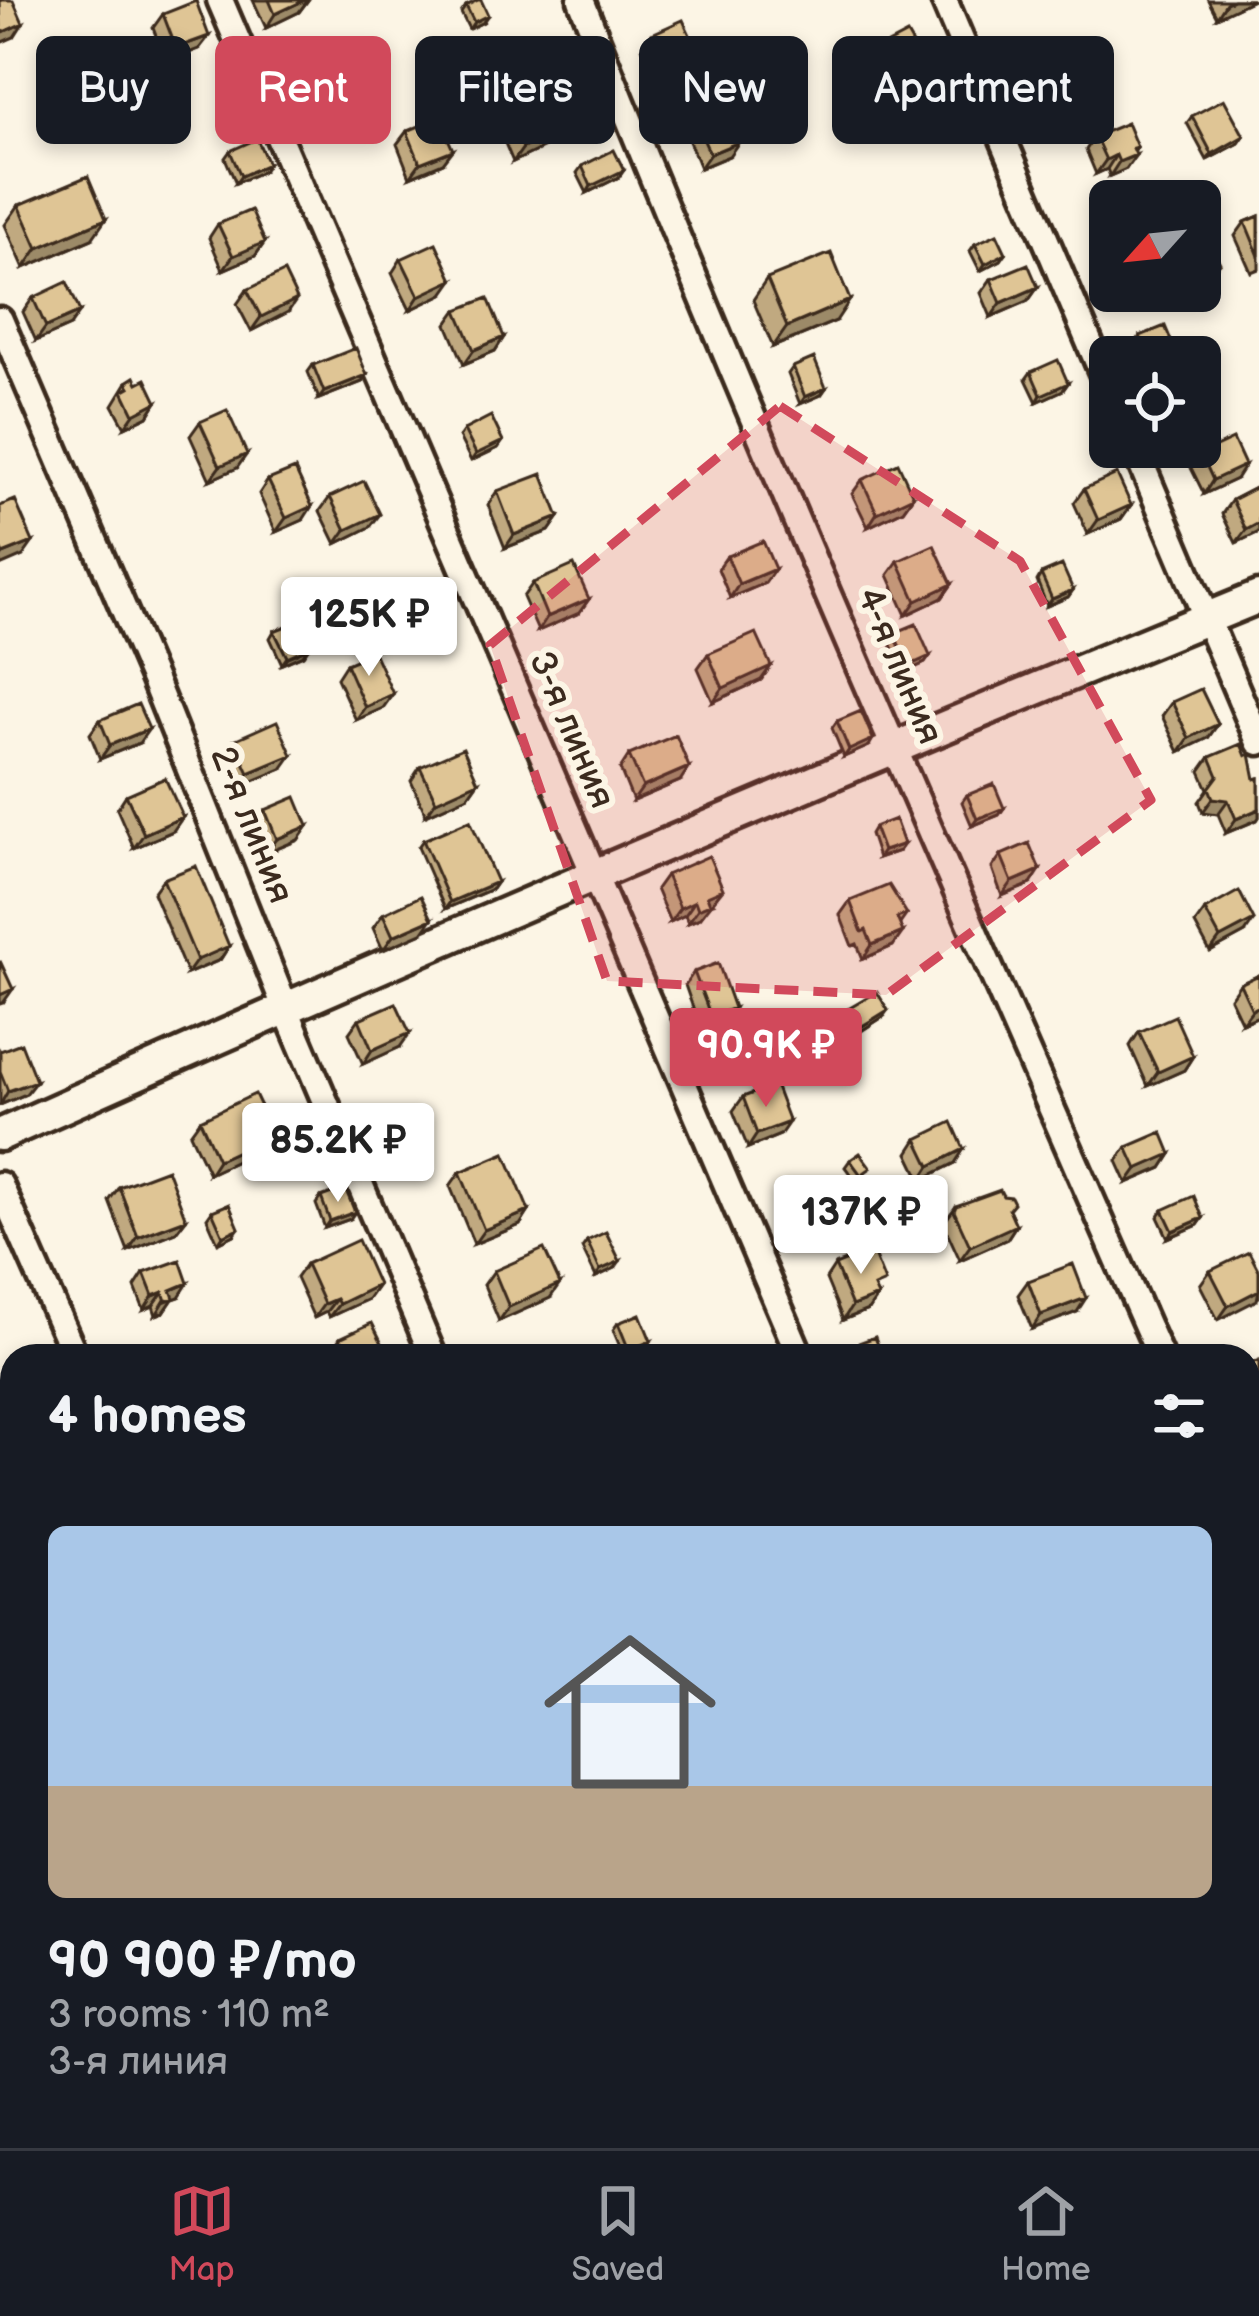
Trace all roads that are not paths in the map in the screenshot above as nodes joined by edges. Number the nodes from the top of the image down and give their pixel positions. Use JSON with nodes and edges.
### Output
{"nodes":[{"id":1,"x":220,"y":0,"type":"edge"},
{"id":2,"x":581,"y":0,"type":"edge"},
{"id":3,"x":944,"y":0,"type":"edge"},
{"id":4,"x":0,"y":320,"type":"edge"},
{"id":5,"x":1089,"y":342,"type":"edge"},
{"id":6,"x":1143,"y":468,"type":"edge"},
{"id":7,"x":1259,"y":596,"type":"edge"},
{"id":8,"x":1207,"y":618,"type":"junction"},
{"id":9,"x":1259,"y":742,"type":"edge"},
{"id":10,"x":894,"y":747,"type":"junction"},
{"id":11,"x":594,"y":876,"type":"junction"},
{"id":12,"x":285,"y":1007,"type":"junction"},
{"id":13,"x":0,"y":1135,"type":"edge"},
{"id":14,"x":0,"y":1185,"type":"edge"},
{"id":15,"x":71,"y":1344,"type":"edge"},
{"id":16,"x":429,"y":1344,"type":"edge"},
{"id":17,"x":795,"y":1344,"type":"edge"},
{"id":18,"x":1155,"y":1344,"type":"edge"}],
"edges":[{"from":1,"to":11,"type":"street","name":"3-я линия"},
{"from":2,"to":10,"type":"street","name":"4-я линия"},
{"from":3,"to":5,"type":"street"},
{"from":4,"to":12,"type":"street","name":"2-я линия"},
{"from":6,"to":8,"type":"street"},
{"from":7,"to":8,"type":"street"},
{"from":8,"to":9,"type":"street"},
{"from":8,"to":10,"type":"street"},
{"from":10,"to":11,"type":"street"},
{"from":10,"to":18,"type":"street","name":"4-я линия"},
{"from":11,"to":12,"type":"street"},
{"from":11,"to":17,"type":"street","name":"3-я линия"},
{"from":12,"to":13,"type":"street"},
{"from":12,"to":16,"type":"street","name":"2-я линия"},
{"from":14,"to":15,"type":"street"}]}
